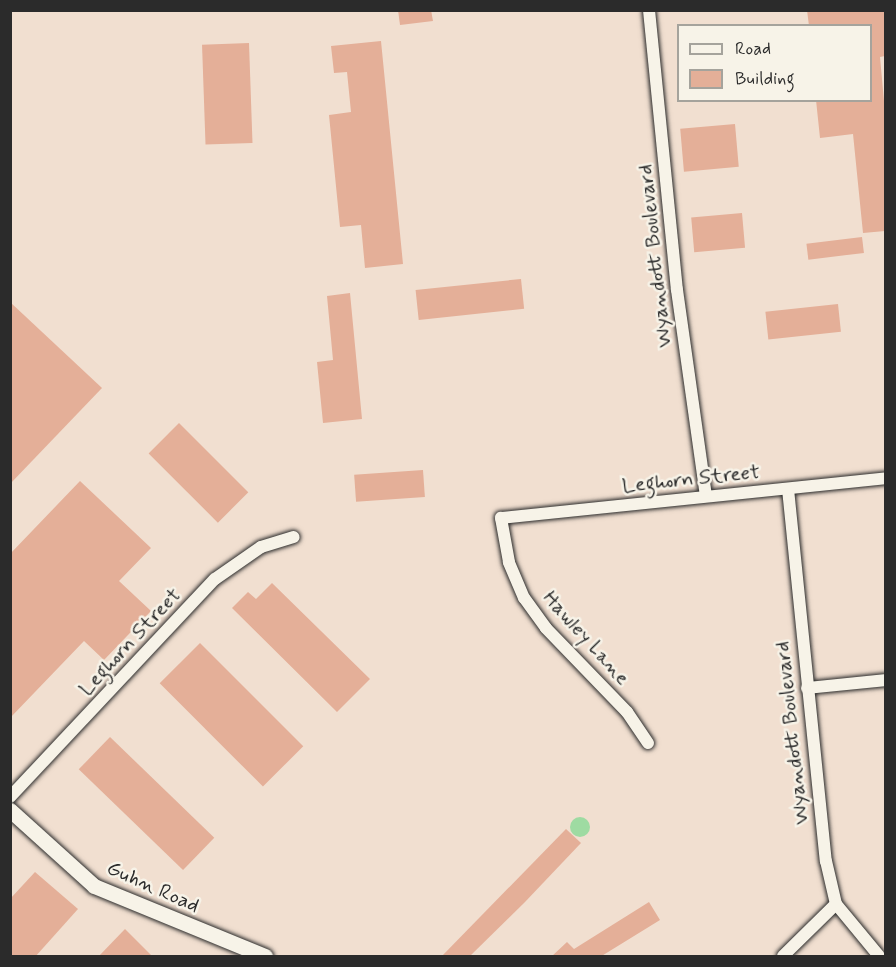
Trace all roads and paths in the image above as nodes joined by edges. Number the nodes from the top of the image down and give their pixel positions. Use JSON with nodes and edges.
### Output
{"nodes":[{"id":1,"x":649,"y":10,"type":"edge"},
{"id":2,"x":885,"y":478,"type":"edge"},
{"id":3,"x":788,"y":489,"type":"junction"},
{"id":4,"x":706,"y":496,"type":"junction"},
{"id":5,"x":501,"y":518,"type":"joint"},
{"id":6,"x":294,"y":537,"type":"dead end"},
{"id":7,"x":885,"y":680,"type":"edge"},
{"id":8,"x":807,"y":688,"type":"junction"},
{"id":9,"x":648,"y":743,"type":"dead end"},
{"id":10,"x":10,"y":797,"type":"edge"},
{"id":11,"x":10,"y":810,"type":"edge"},
{"id":12,"x":836,"y":904,"type":"junction"},
{"id":13,"x":265,"y":957,"type":"edge"},
{"id":14,"x":783,"y":957,"type":"edge"},
{"id":15,"x":879,"y":957,"type":"edge"}],
"edges":[{"from":1,"to":4,"type":"street","name":"Wyandott Boulevard"},
{"from":2,"to":3,"type":"street","name":"Leghorn Street"},
{"from":3,"to":4,"type":"street","name":"Leghorn Street"},
{"from":3,"to":8,"type":"street","name":"Wyandott Boulevard"},
{"from":4,"to":5,"type":"street","name":"Leghorn Street"},
{"from":5,"to":9,"type":"street","name":"Hawley Lane"},
{"from":6,"to":10,"type":"street","name":"Leghorn Street"},
{"from":7,"to":8,"type":"street"},
{"from":8,"to":12,"type":"street","name":"Wyandott Boulevard"},
{"from":11,"to":13,"type":"street","name":"Guhn Road"},
{"from":12,"to":14,"type":"street"},
{"from":12,"to":15,"type":"street","name":"Wyandott Boulevard"}]}
